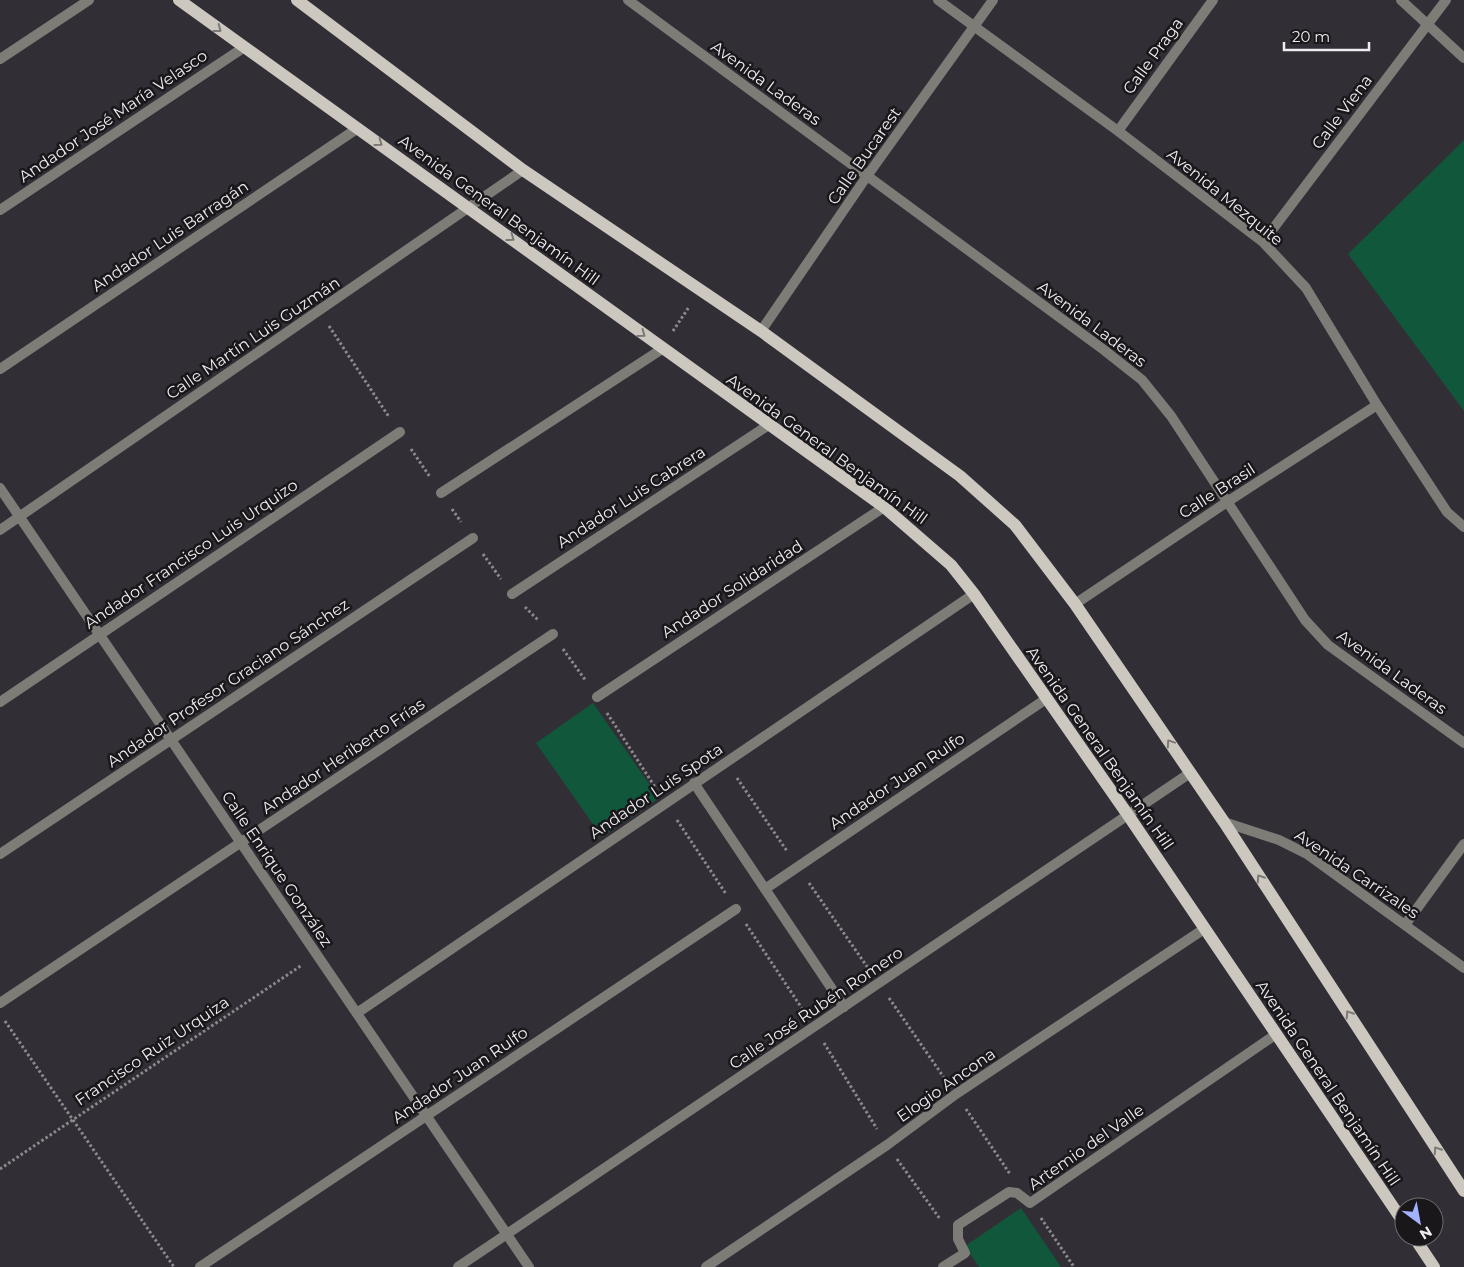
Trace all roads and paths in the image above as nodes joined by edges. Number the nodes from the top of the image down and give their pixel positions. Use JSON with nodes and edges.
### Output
{"nodes":[{"id":1,"x":89,"y":0,"type":"edge"},
{"id":2,"x":179,"y":0,"type":"edge"},
{"id":3,"x":297,"y":0,"type":"edge"},
{"id":4,"x":628,"y":0,"type":"edge"},
{"id":5,"x":938,"y":0,"type":"edge"},
{"id":6,"x":992,"y":0,"type":"edge"},
{"id":7,"x":1213,"y":0,"type":"edge"},
{"id":8,"x":1401,"y":0,"type":"edge"},
{"id":9,"x":1446,"y":0,"type":"edge"},
{"id":10,"x":1427,"y":24,"type":"junction"},
{"id":11,"x":974,"y":26,"type":"junction"},
{"id":12,"x":243,"y":48,"type":"junction"},
{"id":13,"x":1464,"y":58,"type":"edge"},
{"id":14,"x":0,"y":59,"type":"edge"},
{"id":15,"x":358,"y":128,"type":"junction"},
{"id":16,"x":1118,"y":130,"type":"junction"},
{"id":17,"x":523,"y":170,"type":"junction"},
{"id":18,"x":867,"y":176,"type":"junction"},
{"id":19,"x":468,"y":207,"type":"junction"},
{"id":20,"x":0,"y":210,"type":"edge"},
{"id":21,"x":1263,"y":242,"type":"junction"},
{"id":22,"x":700,"y":290,"type":"junction"},
{"id":23,"x":319,"y":311,"type":"junction"},
{"id":24,"x":761,"y":331,"type":"junction"},
{"id":25,"x":662,"y":349,"type":"junction"},
{"id":26,"x":0,"y":369,"type":"edge"},
{"id":27,"x":1377,"y":405,"type":"junction"},
{"id":28,"x":767,"y":426,"type":"junction"},
{"id":29,"x":400,"y":432,"type":"junction"},
{"id":30,"x":0,"y":488,"type":"edge"},
{"id":31,"x":441,"y":493,"type":"junction"},
{"id":32,"x":1227,"y":502,"type":"junction"},
{"id":33,"x":884,"y":507,"type":"junction"},
{"id":34,"x":19,"y":516,"type":"junction"},
{"id":35,"x":1464,"y":527,"type":"edge"},
{"id":36,"x":0,"y":530,"type":"edge"},
{"id":37,"x":473,"y":538,"type":"junction"},
{"id":38,"x":512,"y":594,"type":"junction"},
{"id":39,"x":974,"y":594,"type":"junction"},
{"id":40,"x":1075,"y":604,"type":"junction"},
{"id":41,"x":99,"y":634,"type":"junction"},
{"id":42,"x":553,"y":634,"type":"junction"},
{"id":43,"x":597,"y":697,"type":"junction"},
{"id":44,"x":1046,"y":699,"type":"junction"},
{"id":45,"x":0,"y":702,"type":"edge"},
{"id":46,"x":171,"y":739,"type":"junction"},
{"id":47,"x":1464,"y":743,"type":"edge"},
{"id":48,"x":726,"y":762,"type":"junction"},
{"id":49,"x":1190,"y":773,"type":"junction"},
{"id":50,"x":694,"y":783,"type":"junction"},
{"id":51,"x":665,"y":803,"type":"junction"},
{"id":52,"x":1128,"y":815,"type":"junction"},
{"id":53,"x":1224,"y":822,"type":"junction"},
{"id":54,"x":241,"y":843,"type":"junction"},
{"id":55,"x":1464,"y":844,"type":"edge"},
{"id":56,"x":0,"y":854,"type":"edge"},
{"id":57,"x":798,"y":866,"type":"junction"},
{"id":58,"x":765,"y":889,"type":"junction"},
{"id":59,"x":736,"y":909,"type":"dead end"},
{"id":60,"x":1405,"y":925,"type":"junction"},
{"id":61,"x":1204,"y":929,"type":"junction"},
{"id":62,"x":317,"y":955,"type":"junction"},
{"id":63,"x":1464,"y":968,"type":"edge"},
{"id":64,"x":879,"y":984,"type":"junction"},
{"id":65,"x":0,"y":1004,"type":"edge"},
{"id":66,"x":844,"y":1007,"type":"junction"},
{"id":67,"x":357,"y":1013,"type":"junction"},
{"id":68,"x":0,"y":1014,"type":"edge"},
{"id":69,"x":1275,"y":1035,"type":"junction"},
{"id":70,"x":956,"y":1094,"type":"junction"},
{"id":71,"x":426,"y":1116,"type":"junction"},
{"id":72,"x":72,"y":1120,"type":"junction"},
{"id":73,"x":0,"y":1169,"type":"edge"},
{"id":74,"x":1464,"y":1191,"type":"edge"},
{"id":75,"x":1030,"y":1204,"type":"junction"},
{"id":76,"x":1394,"y":1208,"type":"edge"},
{"id":77,"x":507,"y":1234,"type":"junction"},
{"id":78,"x":1421,"y":1247,"type":"edge"},
{"id":79,"x":174,"y":1267,"type":"edge"},
{"id":80,"x":200,"y":1267,"type":"edge"},
{"id":81,"x":458,"y":1267,"type":"edge"},
{"id":82,"x":529,"y":1267,"type":"edge"},
{"id":83,"x":706,"y":1267,"type":"edge"},
{"id":84,"x":943,"y":1267,"type":"edge"},
{"id":85,"x":1074,"y":1267,"type":"edge"},
{"id":86,"x":1434,"y":1267,"type":"edge"}],
"edges":[{"from":1,"to":14,"type":"street"},
{"from":2,"to":12,"type":"main road","name":"Avenida General Benjamín Hill","one_way":true},
{"from":3,"to":17,"type":"main road"},
{"from":4,"to":18,"type":"street","name":"Avenida Laderas"},
{"from":5,"to":11,"type":"street","name":"Avenida Mezquite"},
{"from":6,"to":11,"type":"street","name":"Calle Bucarest"},
{"from":7,"to":16,"type":"street","name":"Calle Praga"},
{"from":8,"to":10,"type":"street"},
{"from":9,"to":10,"type":"street","name":"Calle Viena"},
{"from":10,"to":13,"type":"street"},
{"from":10,"to":21,"type":"street","name":"Calle Viena"},
{"from":11,"to":16,"type":"street","name":"Avenida Mezquite"},
{"from":11,"to":18,"type":"street","name":"Calle Bucarest"},
{"from":12,"to":15,"type":"main road","name":"Avenida General Benjamín Hill"},
{"from":12,"to":20,"type":"street","name":"Andador José María Velasco"},
{"from":15,"to":19,"type":"main road","name":"Avenida General Benjamín Hill","one_way":true},
{"from":15,"to":26,"type":"street","name":"Andador Luis Barragán"},
{"from":16,"to":21,"type":"street","name":"Avenida Mezquite"},
{"from":17,"to":19,"type":"street","name":"Calle Martín Luis Guzmán"},
{"from":17,"to":22,"type":"main road"},
{"from":18,"to":24,"type":"street","name":"Calle Bucarest"},
{"from":18,"to":32,"type":"street","name":"Avenida Laderas"},
{"from":19,"to":23,"type":"street","name":"Calle Martín Luis Guzmán"},
{"from":19,"to":25,"type":"main road","name":"Avenida General Benjamín Hill","one_way":true},
{"from":21,"to":27,"type":"street","name":"Avenida Mezquite"},
{"from":22,"to":24,"type":"main road"},
{"from":22,"to":25,"type":"path"},
{"from":23,"to":29,"type":"path"},
{"from":23,"to":34,"type":"street","name":"Calle Martín Luis Guzmán"},
{"from":24,"to":40,"type":"main road"},
{"from":25,"to":28,"type":"main road","name":"Avenida General Benjamín Hill"},
{"from":25,"to":31,"type":"street"},
{"from":27,"to":32,"type":"street","name":"Calle Brasil"},
{"from":27,"to":35,"type":"street","name":"Avenida Mezquite"},
{"from":28,"to":33,"type":"main road","name":"Avenida General Benjamín Hill"},
{"from":28,"to":38,"type":"street","name":"Andador Luis Cabrera"},
{"from":29,"to":31,"type":"path"},
{"from":29,"to":41,"type":"street","name":"Andador Francisco Luis Urquizo"},
{"from":30,"to":34,"type":"street","name":"Calle Enrique González"},
{"from":31,"to":37,"type":"path"},
{"from":32,"to":40,"type":"street","name":"Calle Brasil"},
{"from":32,"to":47,"type":"street","name":"Avenida Laderas"},
{"from":33,"to":39,"type":"main road","name":"Avenida General Benjamín Hill"},
{"from":33,"to":43,"type":"street","name":"Andador Solidaridad"},
{"from":34,"to":36,"type":"street","name":"Calle Martín Luis Guzmán"},
{"from":34,"to":41,"type":"street","name":"Calle Enrique González"},
{"from":37,"to":38,"type":"path"},
{"from":37,"to":46,"type":"street","name":"Andador Profesor Graciano Sánchez"},
{"from":38,"to":42,"type":"path"},
{"from":39,"to":44,"type":"main road","name":"Avenida General Benjamín Hill"},
{"from":39,"to":48,"type":"street","name":"Andador Luis Spota"},
{"from":49,"to":40,"type":"main road","one_way":true},
{"from":41,"to":45,"type":"street","name":"Andador Francisco Luis Urquizo"},
{"from":41,"to":46,"type":"street","name":"Calle Enrique González"},
{"from":42,"to":43,"type":"path"},
{"from":42,"to":54,"type":"street","name":"Andador Heriberto Frías"},
{"from":43,"to":51,"type":"path"},
{"from":44,"to":52,"type":"main road","name":"Avenida General Benjamín Hill"},
{"from":44,"to":57,"type":"street","name":"Andador Juan Rulfo"},
{"from":46,"to":54,"type":"street","name":"Calle Enrique González"},
{"from":46,"to":56,"type":"street","name":"Andador Profesor Graciano Sánchez"},
{"from":48,"to":50,"type":"street","name":"Andador Luis Spota"},
{"from":48,"to":57,"type":"path"},
{"from":49,"to":52,"type":"street","name":"Calle José Rubén Romero"},
{"from":49,"to":53,"type":"main road"},
{"from":50,"to":51,"type":"street","name":"Andador Luis Spota"},
{"from":50,"to":58,"type":"street"},
{"from":51,"to":67,"type":"street","name":"Andador Luis Spota"},
{"from":52,"to":61,"type":"main road","name":"Avenida General Benjamín Hill"},
{"from":52,"to":64,"type":"street","name":"Calle José Rubén Romero"},
{"from":53,"to":60,"type":"street","name":"Avenida Carrizales"},
{"from":74,"to":53,"type":"main road","one_way":true},
{"from":54,"to":62,"type":"street","name":"Calle Enrique González"},
{"from":54,"to":65,"type":"street","name":"Andador Heriberto Frías"},
{"from":55,"to":60,"type":"street"},
{"from":57,"to":58,"type":"street","name":"Andador Juan Rulfo"},
{"from":57,"to":64,"type":"path"},
{"from":58,"to":66,"type":"street"},
{"from":59,"to":71,"type":"street","name":"Andador Juan Rulfo"},
{"from":60,"to":63,"type":"street","name":"Avenida Carrizales"},
{"from":61,"to":69,"type":"main road","name":"Avenida General Benjamín Hill"},
{"from":61,"to":70,"type":"street","name":"Elogio Ancona"},
{"from":62,"to":67,"type":"street","name":"Calle Enrique González"},
{"from":62,"to":72,"type":"path","name":"Francisco Ruiz Urquiza"},
{"from":64,"to":66,"type":"street","name":"Calle José Rubén Romero"},
{"from":64,"to":70,"type":"path"},
{"from":66,"to":77,"type":"street","name":"Calle José Rubén Romero"},
{"from":67,"to":71,"type":"street","name":"Calle Enrique González"},
{"from":68,"to":72,"type":"path"},
{"from":69,"to":75,"type":"street","name":"Artemio del Valle"},
{"from":69,"to":76,"type":"main road","name":"Avenida General Benjamín Hill"},
{"from":70,"to":75,"type":"path"},
{"from":70,"to":83,"type":"street","name":"Elogio Ancona"},
{"from":71,"to":77,"type":"street","name":"Calle Enrique González"},
{"from":71,"to":80,"type":"street","name":"Andador Juan Rulfo"},
{"from":72,"to":73,"type":"path","name":"Francisco Ruiz Urquiza"},
{"from":72,"to":79,"type":"path"},
{"from":75,"to":84,"type":"street","name":"Artemio del Valle"},
{"from":75,"to":85,"type":"path"},
{"from":77,"to":81,"type":"street","name":"Calle José Rubén Romero"},
{"from":77,"to":82,"type":"street","name":"Calle Enrique González"},
{"from":78,"to":86,"type":"main road"}]}
